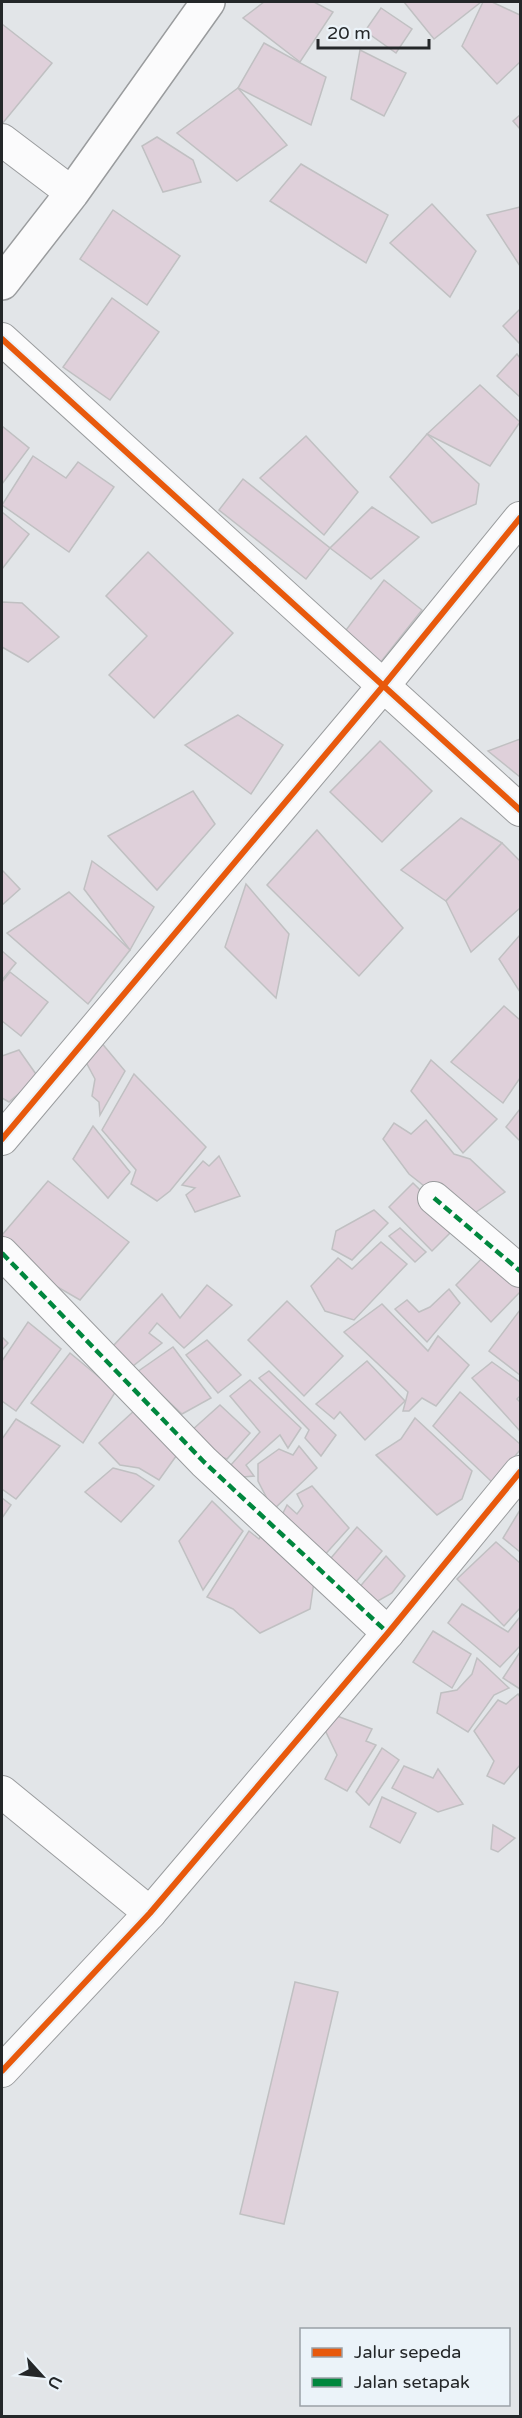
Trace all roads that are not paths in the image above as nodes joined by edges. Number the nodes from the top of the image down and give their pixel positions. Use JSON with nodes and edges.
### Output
{"nodes":[{"id":1,"x":208,"y":2,"type":"edge"},
{"id":2,"x":2,"y":140,"type":"edge"},
{"id":3,"x":72,"y":193,"type":"junction"},
{"id":4,"x":2,"y":283,"type":"edge"},
{"id":5,"x":2,"y":339,"type":"edge"},
{"id":6,"x":520,"y":518,"type":"edge"},
{"id":7,"x":384,"y":685,"type":"junction"},
{"id":8,"x":520,"y":810,"type":"edge"},
{"id":9,"x":2,"y":1139,"type":"edge"},
{"id":10,"x":434,"y":1198,"type":"dead end"},
{"id":11,"x":2,"y":1253,"type":"edge"},
{"id":12,"x":520,"y":1271,"type":"edge"},
{"id":13,"x":520,"y":1472,"type":"edge"},
{"id":14,"x":388,"y":1633,"type":"junction"},
{"id":15,"x":2,"y":1792,"type":"edge"},
{"id":16,"x":150,"y":1913,"type":"junction"},
{"id":17,"x":2,"y":2071,"type":"edge"}],
"edges":[{"from":1,"to":3,"type":"main road"},
{"from":2,"to":3,"type":"street"},
{"from":3,"to":4,"type":"main road"},
{"from":5,"to":7,"type":"street"},
{"from":6,"to":7,"type":"street"},
{"from":7,"to":8,"type":"street"},
{"from":7,"to":9,"type":"street"},
{"from":10,"to":12,"type":"street"},
{"from":11,"to":14,"type":"street"},
{"from":13,"to":14,"type":"street"},
{"from":14,"to":16,"type":"street"},
{"from":15,"to":16,"type":"street"},
{"from":16,"to":17,"type":"street"}]}
